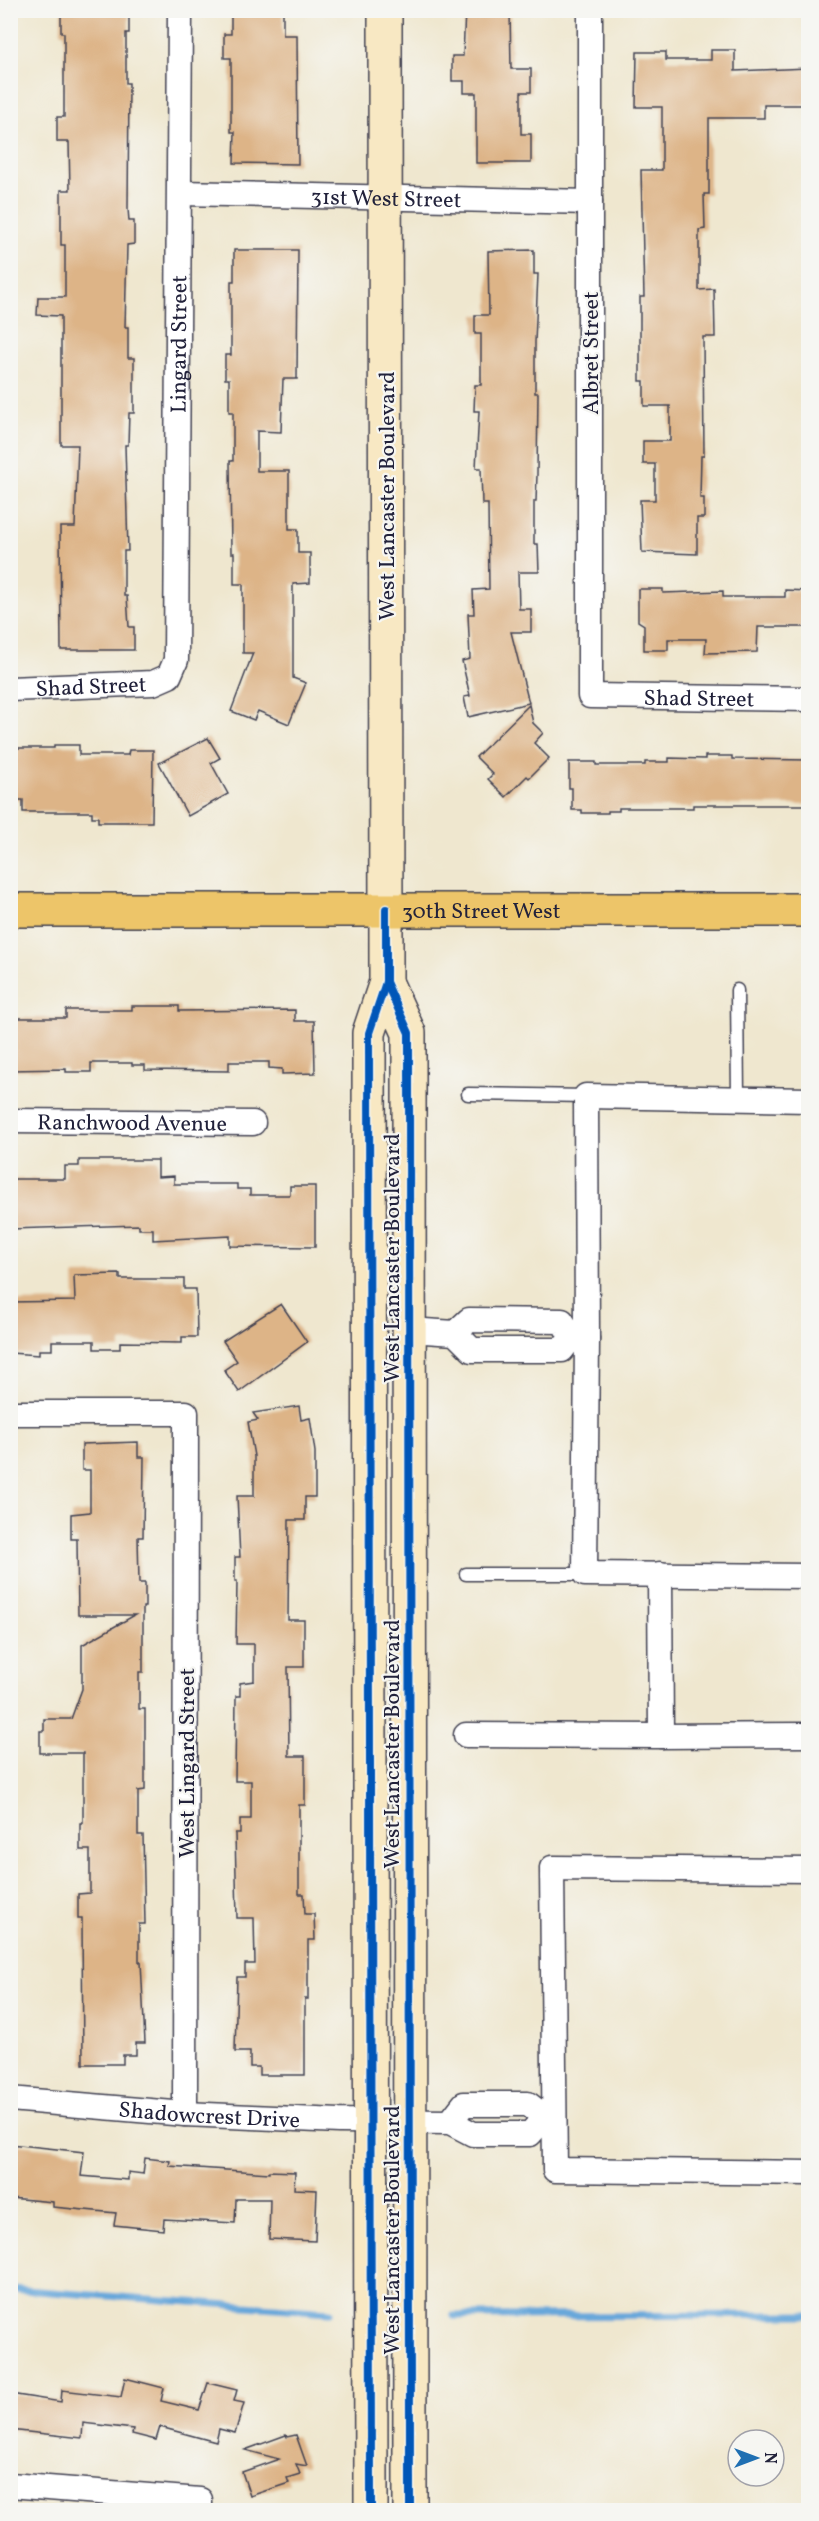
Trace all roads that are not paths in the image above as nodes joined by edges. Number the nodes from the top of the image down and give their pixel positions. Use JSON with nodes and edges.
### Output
{"nodes":[{"id":1,"x":180,"y":10,"type":"edge"},
{"id":2,"x":385,"y":10,"type":"edge"},
{"id":3,"x":590,"y":10,"type":"edge"},
{"id":4,"x":180,"y":192,"type":"junction"},
{"id":5,"x":386,"y":198,"type":"junction"},
{"id":6,"x":590,"y":202,"type":"junction"},
{"id":7,"x":169,"y":676,"type":"joint"},
{"id":8,"x":10,"y":689,"type":"edge"},
{"id":9,"x":590,"y":696,"type":"joint"},
{"id":10,"x":808,"y":699,"type":"edge"},
{"id":11,"x":10,"y":909,"type":"edge"},
{"id":12,"x":386,"y":909,"type":"junction"},
{"id":13,"x":808,"y":910,"type":"edge"},
{"id":14,"x":386,"y":982,"type":"junction"},
{"id":15,"x":737,"y":990,"type":"dead end"},
{"id":16,"x":468,"y":1094,"type":"dead end"},
{"id":17,"x":586,"y":1096,"type":"junction"},
{"id":18,"x":738,"y":1098,"type":"junction"},
{"id":19,"x":808,"y":1100,"type":"edge"},
{"id":20,"x":10,"y":1121,"type":"edge"},
{"id":21,"x":253,"y":1123,"type":"dead end"},
{"id":22,"x":409,"y":1330,"type":"junction"},
{"id":23,"x":580,"y":1338,"type":"junction"},
{"id":24,"x":10,"y":1413,"type":"edge"},
{"id":25,"x":466,"y":1574,"type":"dead end"},
{"id":26,"x":585,"y":1574,"type":"junction"},
{"id":27,"x":660,"y":1575,"type":"junction"},
{"id":28,"x":808,"y":1576,"type":"edge"},
{"id":29,"x":466,"y":1734,"type":"dead end"},
{"id":30,"x":808,"y":1734,"type":"edge"},
{"id":31,"x":661,"y":1736,"type":"junction"},
{"id":32,"x":808,"y":1870,"type":"edge"},
{"id":33,"x":10,"y":2099,"type":"edge"},
{"id":34,"x":185,"y":2114,"type":"junction"},
{"id":35,"x":549,"y":2117,"type":"junction"},
{"id":36,"x":409,"y":2120,"type":"junction"},
{"id":37,"x":370,"y":2121,"type":"junction"},
{"id":38,"x":808,"y":2173,"type":"edge"},
{"id":39,"x":10,"y":2485,"type":"edge"},
{"id":40,"x":200,"y":2505,"type":"edge"},
{"id":41,"x":371,"y":2511,"type":"edge"},
{"id":42,"x":410,"y":2511,"type":"edge"}],
"edges":[{"from":1,"to":4,"type":"street","name":"Lingard Street"},
{"from":2,"to":5,"type":"street","name":"West Lancaster Boulevard"},
{"from":3,"to":6,"type":"street","name":"Albret Street"},
{"from":4,"to":5,"type":"street","name":"31st West Street"},
{"from":4,"to":7,"type":"street","name":"Lingard Street"},
{"from":5,"to":6,"type":"street","name":"31st West Street"},
{"from":5,"to":12,"type":"street","name":"West Lancaster Boulevard"},
{"from":6,"to":9,"type":"street","name":"Albret Street"},
{"from":7,"to":8,"type":"street","name":"Shad Street"},
{"from":9,"to":10,"type":"street","name":"Shad Street"},
{"from":11,"to":12,"type":"main road","name":"30th Street West"},
{"from":12,"to":13,"type":"main road","name":"30th Street West"},
{"from":12,"to":14,"type":"street","name":"West Lancaster Boulevard"},
{"from":14,"to":22,"type":"street","name":"West Lancaster Boulevard"},
{"from":14,"to":37,"type":"street","name":"West Lancaster Boulevard"},
{"from":15,"to":18,"type":"lane"},
{"from":16,"to":17,"type":"lane"},
{"from":17,"to":18,"type":"street"},
{"from":17,"to":23,"type":"street"},
{"from":18,"to":19,"type":"street"},
{"from":20,"to":21,"type":"street","name":"Ranchwood Avenue"},
{"from":22,"to":23,"type":"street"},
{"from":22,"to":36,"type":"street","name":"West Lancaster Boulevard"},
{"from":23,"to":26,"type":"street"},
{"from":24,"to":34,"type":"street","name":"West Lingard Street"},
{"from":25,"to":26,"type":"lane"},
{"from":26,"to":27,"type":"street"},
{"from":27,"to":28,"type":"street"},
{"from":27,"to":31,"type":"street"},
{"from":29,"to":31,"type":"street"},
{"from":30,"to":31,"type":"street"},
{"from":32,"to":35,"type":"street"},
{"from":33,"to":34,"type":"street","name":"Shadowcrest Drive"},
{"from":34,"to":37,"type":"street","name":"Shadowcrest Drive"},
{"from":35,"to":36,"type":"street","name":"Shadowcrest Drive"},
{"from":35,"to":38,"type":"street"},
{"from":36,"to":37,"type":"street","name":"Shadowcrest Drive"},
{"from":36,"to":42,"type":"street","name":"West Lancaster Boulevard"},
{"from":37,"to":41,"type":"street","name":"West Lancaster Boulevard"},
{"from":39,"to":40,"type":"street"}]}
